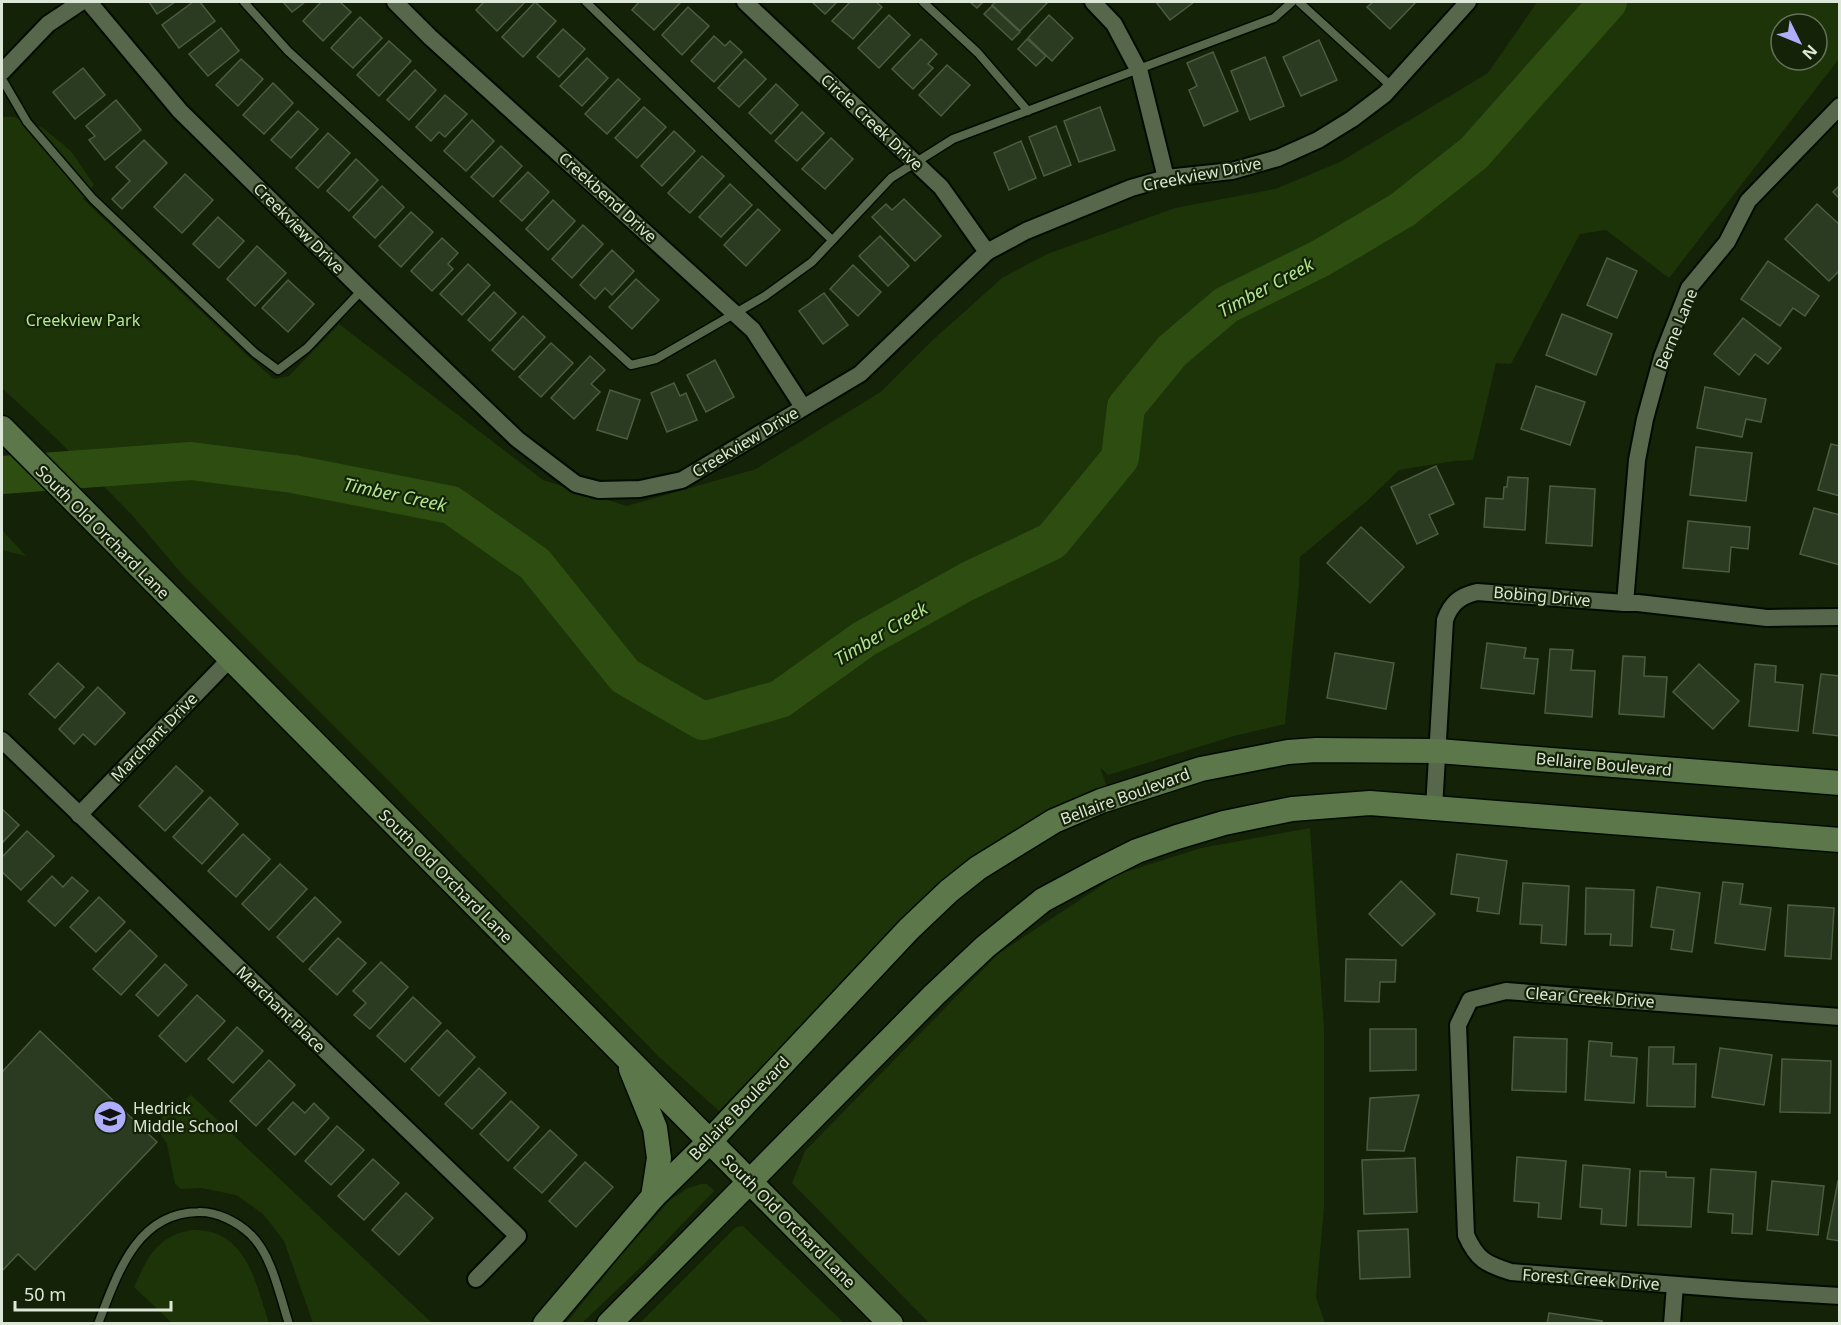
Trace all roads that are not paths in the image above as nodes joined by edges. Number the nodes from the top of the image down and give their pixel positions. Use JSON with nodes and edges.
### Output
{"nodes":[{"id":1,"x":81,"y":2,"type":"edge"},
{"id":2,"x":89,"y":2,"type":"edge"},
{"id":3,"x":244,"y":2,"type":"edge"},
{"id":4,"x":395,"y":2,"type":"edge"},
{"id":5,"x":585,"y":2,"type":"edge"},
{"id":6,"x":745,"y":2,"type":"edge"},
{"id":7,"x":923,"y":2,"type":"edge"},
{"id":8,"x":1093,"y":2,"type":"edge"},
{"id":9,"x":1292,"y":2,"type":"edge"},
{"id":10,"x":1299,"y":2,"type":"edge"},
{"id":11,"x":1468,"y":2,"type":"edge"},
{"id":12,"x":1138,"y":69,"type":"junction"},
{"id":13,"x":2,"y":72,"type":"edge"},
{"id":14,"x":2,"y":79,"type":"edge"},
{"id":15,"x":1391,"y":86,"type":"junction"},
{"id":16,"x":1839,"y":106,"type":"edge"},
{"id":17,"x":1028,"y":111,"type":"junction"},
{"id":18,"x":916,"y":163,"type":"junction"},
{"id":19,"x":1166,"y":178,"type":"junction"},
{"id":20,"x":832,"y":240,"type":"junction"},
{"id":21,"x":987,"y":252,"type":"junction"},
{"id":22,"x":362,"y":290,"type":"junction"},
{"id":23,"x":735,"y":313,"type":"junction"},
{"id":24,"x":803,"y":407,"type":"junction"},
{"id":25,"x":2,"y":428,"type":"edge"},
{"id":26,"x":1625,"y":603,"type":"junction"},
{"id":27,"x":1839,"y":617,"type":"edge"},
{"id":28,"x":230,"y":659,"type":"junction"},
{"id":29,"x":2,"y":740,"type":"edge"},
{"id":30,"x":1438,"y":751,"type":"junction"},
{"id":31,"x":1839,"y":783,"type":"edge"},
{"id":32,"x":1434,"y":808,"type":"junction"},
{"id":33,"x":79,"y":814,"type":"junction"},
{"id":34,"x":1839,"y":840,"type":"edge"},
{"id":35,"x":1839,"y":1017,"type":"edge"},
{"id":36,"x":627,"y":1058,"type":"junction"},
{"id":37,"x":1462,"y":1127,"type":"joint"},
{"id":38,"x":710,"y":1141,"type":"junction"},
{"id":39,"x":749,"y":1181,"type":"junction"},
{"id":40,"x":653,"y":1197,"type":"junction"},
{"id":41,"x":476,"y":1279,"type":"dead end"},
{"id":42,"x":1675,"y":1285,"type":"junction"},
{"id":43,"x":1839,"y":1296,"type":"edge"},
{"id":44,"x":98,"y":1323,"type":"edge"},
{"id":45,"x":289,"y":1323,"type":"edge"},
{"id":46,"x":545,"y":1323,"type":"edge"},
{"id":47,"x":609,"y":1323,"type":"edge"},
{"id":48,"x":891,"y":1323,"type":"edge"},
{"id":49,"x":1672,"y":1323,"type":"edge"}],
"edges":[{"from":1,"to":13,"type":"street"},
{"from":2,"to":22,"type":"street","name":"Creekview Drive"},
{"from":3,"to":23,"type":"lane"},
{"from":4,"to":23,"type":"street","name":"Creekbend Drive"},
{"from":5,"to":20,"type":"lane"},
{"from":6,"to":18,"type":"street","name":"Circle Creek Drive"},
{"from":7,"to":17,"type":"lane"},
{"from":8,"to":12,"type":"street"},
{"from":9,"to":12,"type":"lane"},
{"from":10,"to":15,"type":"lane"},
{"from":11,"to":15,"type":"street","name":"Creekview Drive"},
{"from":12,"to":17,"type":"lane"},
{"from":12,"to":19,"type":"street"},
{"from":14,"to":22,"type":"lane"},
{"from":15,"to":19,"type":"street","name":"Creekview Drive"},
{"from":16,"to":26,"type":"street","name":"Berne Lane"},
{"from":17,"to":18,"type":"lane"},
{"from":18,"to":20,"type":"lane"},
{"from":18,"to":21,"type":"street","name":"Circle Creek Drive"},
{"from":19,"to":21,"type":"street","name":"Creekview Drive"},
{"from":20,"to":23,"type":"lane"},
{"from":21,"to":24,"type":"street","name":"Creekview Drive"},
{"from":22,"to":24,"type":"street","name":"Creekview Drive"},
{"from":23,"to":24,"type":"street","name":"Creekbend Drive"},
{"from":25,"to":28,"type":"main road","name":"South Old Orchard Lane"},
{"from":26,"to":27,"type":"street","name":"Bobing Drive"},
{"from":26,"to":30,"type":"street","name":"Bobing Drive"},
{"from":28,"to":33,"type":"street","name":"Marchant Drive"},
{"from":28,"to":36,"type":"main road","name":"South Old Orchard Lane"},
{"from":29,"to":33,"type":"street","name":"Marchant Place"},
{"from":30,"to":31,"type":"main road","name":"Bellaire Boulevard"},
{"from":30,"to":32,"type":"street","name":"Bobing Drive"},
{"from":30,"to":38,"type":"main road","name":"Bellaire Boulevard"},
{"from":32,"to":34,"type":"main road"},
{"from":32,"to":39,"type":"main road"},
{"from":33,"to":41,"type":"street","name":"Marchant Place"},
{"from":35,"to":37,"type":"street","name":"Clear Creek Drive"},
{"from":36,"to":38,"type":"main road","name":"South Old Orchard Lane"},
{"from":36,"to":40,"type":"main road"},
{"from":37,"to":42,"type":"street","name":"Forest Creek Drive"},
{"from":38,"to":39,"type":"main road","name":"South Old Orchard Lane"},
{"from":38,"to":40,"type":"main road","name":"Bellaire Boulevard"},
{"from":39,"to":47,"type":"main road"},
{"from":39,"to":48,"type":"main road","name":"South Old Orchard Lane"},
{"from":40,"to":46,"type":"main road","name":"Bellaire Boulevard"},
{"from":42,"to":43,"type":"street","name":"Forest Creek Drive"},
{"from":42,"to":49,"type":"street"},
{"from":44,"to":45,"type":"lane"}]}
